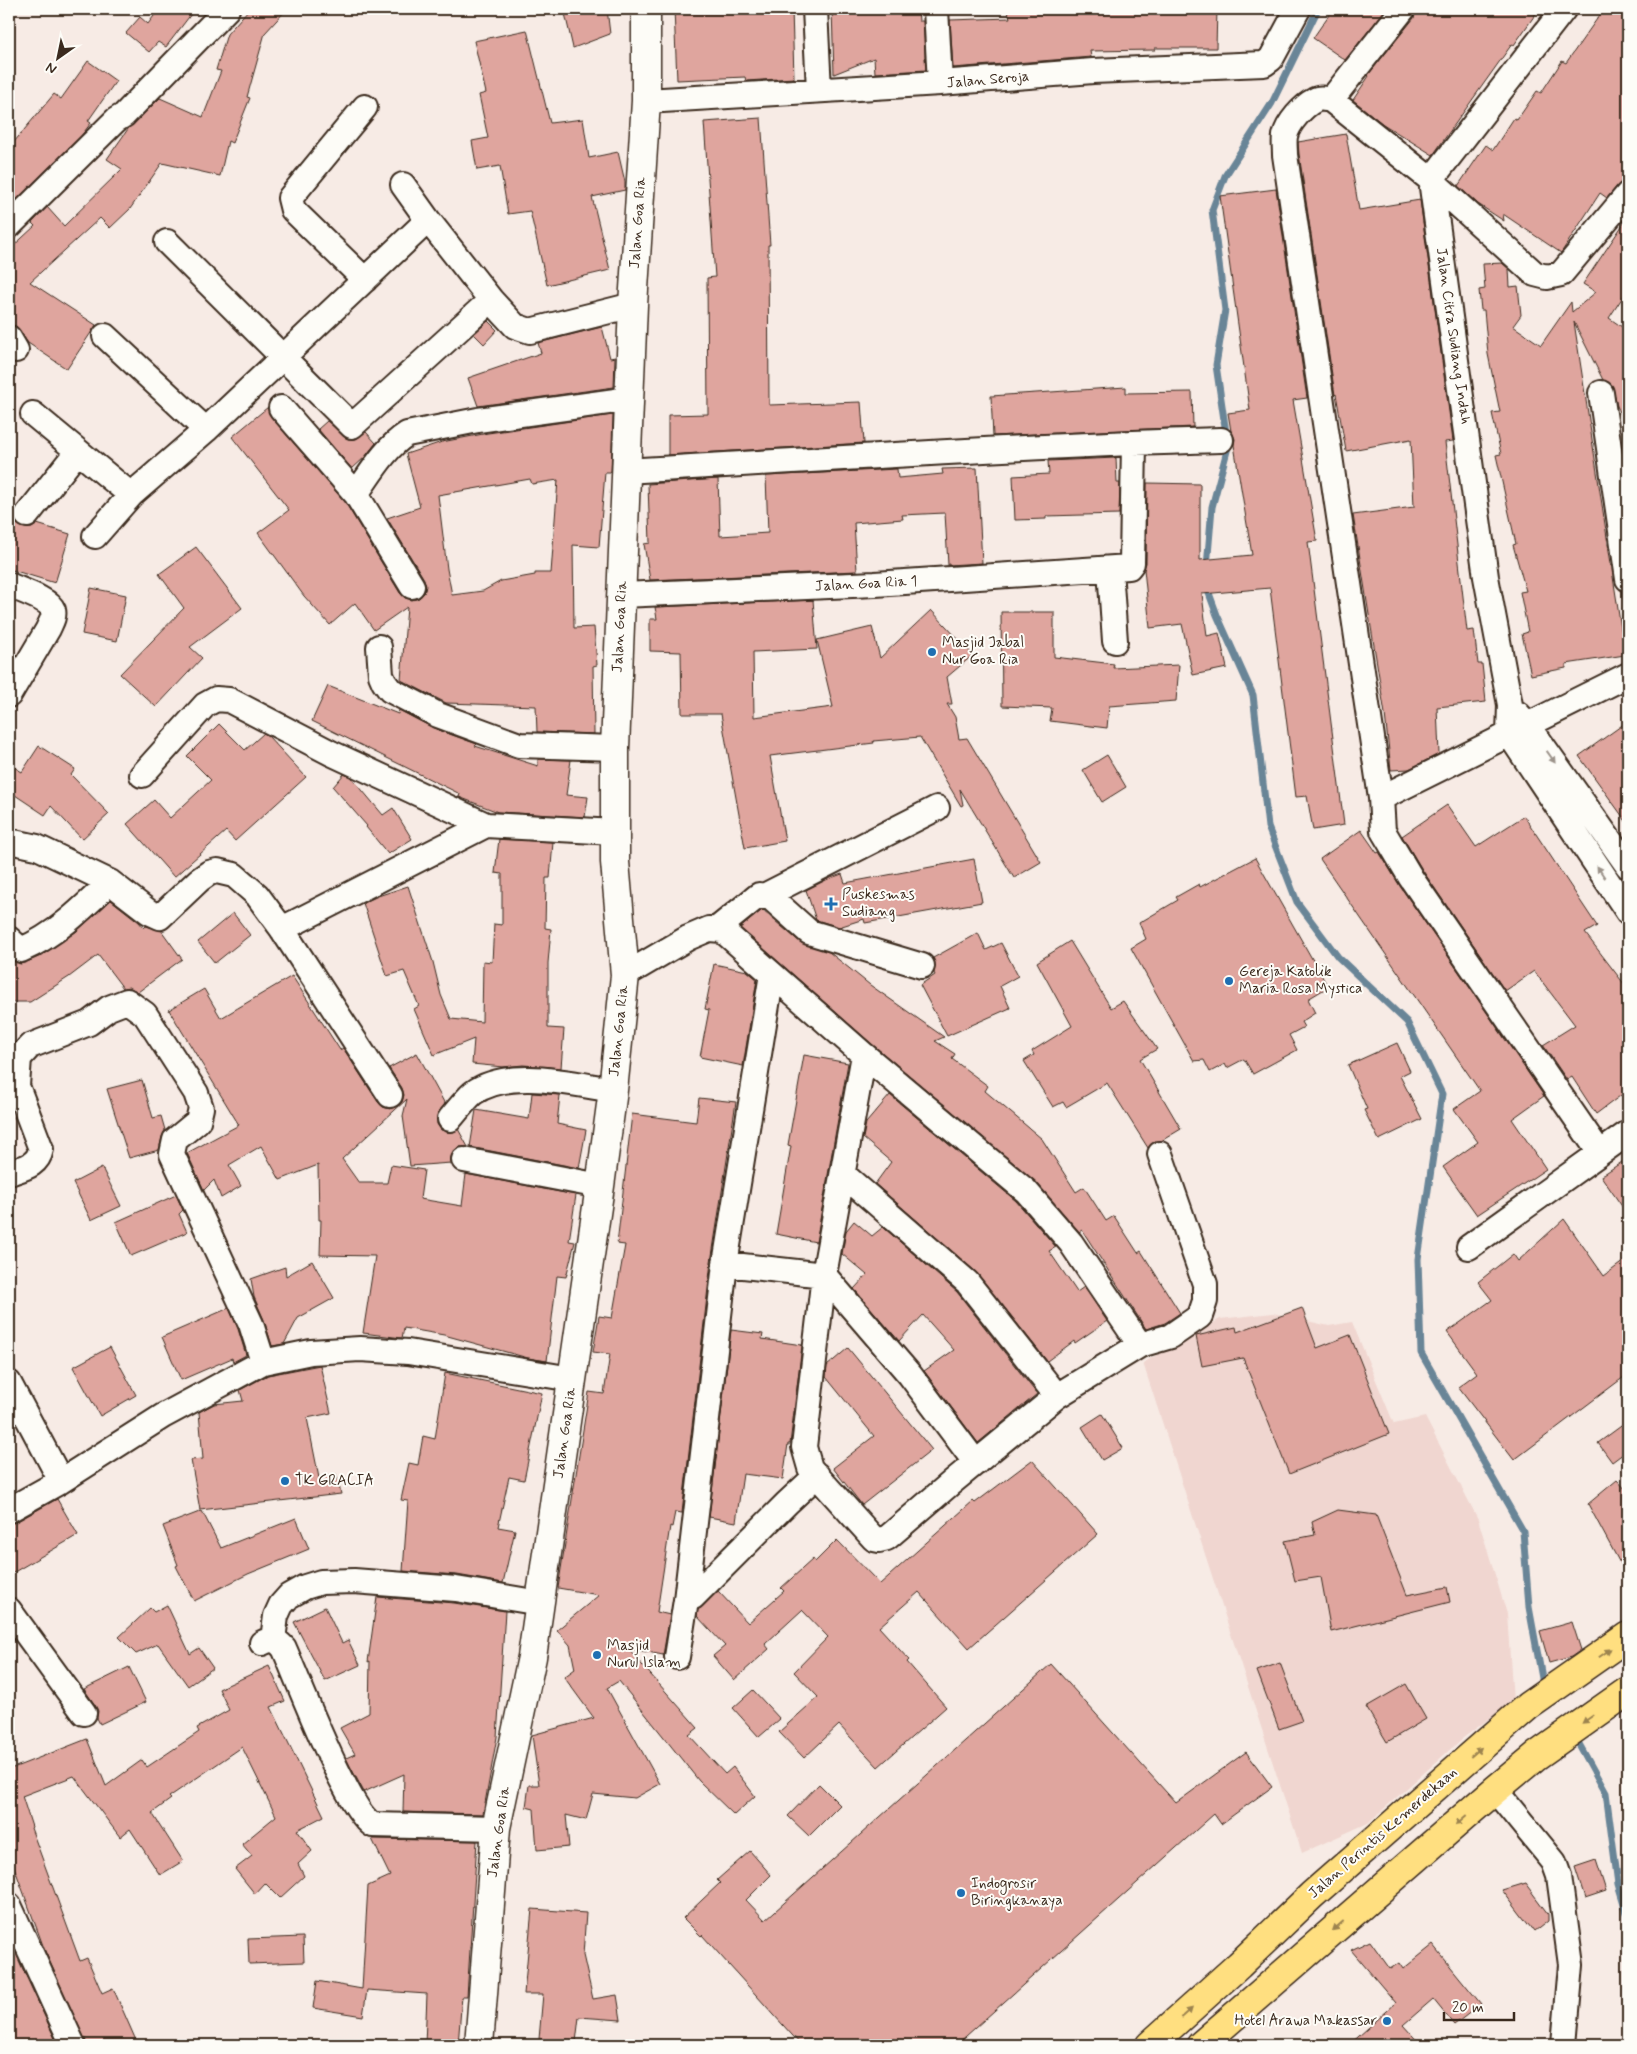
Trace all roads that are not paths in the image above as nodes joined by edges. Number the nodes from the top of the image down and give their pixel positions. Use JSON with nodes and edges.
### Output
{"nodes":[{"id":1,"x":226,"y":9,"type":"edge"},
{"id":2,"x":646,"y":9,"type":"edge"},
{"id":3,"x":815,"y":9,"type":"edge"},
{"id":4,"x":936,"y":9,"type":"edge"},
{"id":5,"x":1298,"y":9,"type":"edge"},
{"id":6,"x":1403,"y":9,"type":"edge"},
{"id":7,"x":1564,"y":9,"type":"edge"},
{"id":8,"x":940,"y":83,"type":"junction"},
{"id":9,"x":819,"y":90,"type":"junction"},
{"id":10,"x":1330,"y":100,"type":"junction"},
{"id":11,"x":646,"y":101,"type":"junction"},
{"id":12,"x":365,"y":107,"type":"dead end"},
{"id":13,"x":1431,"y":180,"type":"junction"},
{"id":14,"x":403,"y":185,"type":"dead end"},
{"id":15,"x":1628,"y":194,"type":"edge"},
{"id":16,"x":428,"y":220,"type":"junction"},
{"id":17,"x":9,"y":226,"type":"edge"},
{"id":18,"x":166,"y":242,"type":"dead end"},
{"id":19,"x":365,"y":280,"type":"junction"},
{"id":20,"x":491,"y":300,"type":"junction"},
{"id":21,"x":633,"y":305,"type":"junction"},
{"id":22,"x":104,"y":336,"type":"dead end"},
{"id":23,"x":284,"y":358,"type":"junction"},
{"id":24,"x":1601,"y":393,"type":"dead end"},
{"id":25,"x":630,"y":399,"type":"junction"},
{"id":26,"x":281,"y":408,"type":"dead end"},
{"id":27,"x":33,"y":414,"type":"dead end"},
{"id":28,"x":206,"y":430,"type":"junction"},
{"id":29,"x":1221,"y":440,"type":"dead end"},
{"id":30,"x":1134,"y":443,"type":"junction"},
{"id":31,"x":77,"y":452,"type":"junction"},
{"id":32,"x":627,"y":471,"type":"junction"},
{"id":33,"x":356,"y":494,"type":"junction"},
{"id":34,"x":131,"y":495,"type":"junction"},
{"id":35,"x":26,"y":515,"type":"dead end"},
{"id":36,"x":95,"y":536,"type":"dead end"},
{"id":37,"x":1110,"y":570,"type":"junction"},
{"id":38,"x":1628,"y":579,"type":"edge"},
{"id":39,"x":9,"y":585,"type":"edge"},
{"id":40,"x":412,"y":586,"type":"dead end"},
{"id":41,"x":622,"y":595,"type":"junction"},
{"id":42,"x":1115,"y":641,"type":"dead end"},
{"id":43,"x":380,"y":647,"type":"dead end"},
{"id":44,"x":1628,"y":675,"type":"edge"},
{"id":45,"x":9,"y":694,"type":"edge"},
{"id":46,"x":1519,"y":730,"type":"junction"},
{"id":47,"x":615,"y":748,"type":"junction"},
{"id":48,"x":142,"y":775,"type":"dead end"},
{"id":49,"x":1381,"y":798,"type":"junction"},
{"id":50,"x":937,"y":808,"type":"dead end"},
{"id":51,"x":486,"y":825,"type":"junction"},
{"id":52,"x":615,"y":832,"type":"junction"},
{"id":53,"x":9,"y":841,"type":"edge"},
{"id":54,"x":1628,"y":866,"type":"edge"},
{"id":55,"x":110,"y":882,"type":"junction"},
{"id":56,"x":766,"y":895,"type":"junction"},
{"id":57,"x":1628,"y":912,"type":"edge"},
{"id":58,"x":282,"y":929,"type":"junction"},
{"id":59,"x":717,"y":929,"type":"junction"},
{"id":60,"x":9,"y":939,"type":"edge"},
{"id":61,"x":922,"y":966,"type":"dead end"},
{"id":62,"x":772,"y":974,"type":"junction"},
{"id":63,"x":625,"y":975,"type":"junction"},
{"id":64,"x":864,"y":1055,"type":"junction"},
{"id":65,"x":613,"y":1090,"type":"junction"},
{"id":66,"x":390,"y":1095,"type":"dead end"},
{"id":67,"x":450,"y":1119,"type":"dead end"},
{"id":68,"x":1628,"y":1133,"type":"edge"},
{"id":69,"x":1600,"y":1153,"type":"junction"},
{"id":70,"x":1160,"y":1154,"type":"dead end"},
{"id":71,"x":464,"y":1160,"type":"dead end"},
{"id":72,"x":9,"y":1173,"type":"edge"},
{"id":73,"x":844,"y":1175,"type":"junction"},
{"id":74,"x":600,"y":1186,"type":"junction"},
{"id":75,"x":1469,"y":1247,"type":"dead end"},
{"id":76,"x":725,"y":1264,"type":"junction"},
{"id":77,"x":824,"y":1274,"type":"junction"},
{"id":78,"x":1140,"y":1345,"type":"junction"},
{"id":79,"x":262,"y":1362,"type":"junction"},
{"id":80,"x":572,"y":1379,"type":"junction"},
{"id":81,"x":9,"y":1383,"type":"edge"},
{"id":82,"x":1057,"y":1396,"type":"junction"},
{"id":83,"x":976,"y":1463,"type":"junction"},
{"id":84,"x":817,"y":1476,"type":"junction"},
{"id":85,"x":61,"y":1481,"type":"junction"},
{"id":86,"x":9,"y":1510,"type":"edge"},
{"id":87,"x":686,"y":1600,"type":"junction"},
{"id":88,"x":540,"y":1603,"type":"junction"},
{"id":89,"x":9,"y":1610,"type":"edge"},
{"id":90,"x":1628,"y":1636,"type":"edge"},
{"id":91,"x":677,"y":1657,"type":"dead end"},
{"id":92,"x":1628,"y":1691,"type":"edge"},
{"id":93,"x":84,"y":1713,"type":"dead end"},
{"id":94,"x":1495,"y":1790,"type":"junction"},
{"id":95,"x":496,"y":1828,"type":"junction"},
{"id":96,"x":9,"y":1905,"type":"edge"},
{"id":97,"x":74,"y":2045,"type":"edge"},
{"id":98,"x":479,"y":2045,"type":"edge"},
{"id":99,"x":1150,"y":2045,"type":"edge"},
{"id":100,"x":1201,"y":2045,"type":"edge"},
{"id":101,"x":1564,"y":2045,"type":"edge"}],
"edges":[{"from":1,"to":17,"type":"street"},
{"from":2,"to":11,"type":"main road","name":"Jalan Goa Ria"},
{"from":3,"to":9,"type":"street"},
{"from":4,"to":8,"type":"street"},
{"from":5,"to":8,"type":"street","name":"Jalan Seroja"},
{"from":6,"to":10,"type":"street"},
{"from":7,"to":13,"type":"street"},
{"from":8,"to":9,"type":"street","name":"Jalan Seroja"},
{"from":9,"to":11,"type":"street","name":"Jalan Seroja"},
{"from":10,"to":13,"type":"street"},
{"from":10,"to":49,"type":"street"},
{"from":11,"to":21,"type":"main road","name":"Jalan Goa Ria"},
{"from":12,"to":19,"type":"street"},
{"from":13,"to":15,"type":"street"},
{"from":13,"to":46,"type":"street","name":"Jalan Citra Sudiang Indah"},
{"from":14,"to":16,"type":"street"},
{"from":16,"to":19,"type":"street"},
{"from":16,"to":20,"type":"street"},
{"from":18,"to":23,"type":"street"},
{"from":19,"to":23,"type":"street"},
{"from":20,"to":21,"type":"street"},
{"from":20,"to":23,"type":"street"},
{"from":21,"to":25,"type":"main road","name":"Jalan Goa Ria"},
{"from":22,"to":28,"type":"street"},
{"from":23,"to":28,"type":"street"},
{"from":24,"to":38,"type":"street"},
{"from":25,"to":32,"type":"main road","name":"Jalan Goa Ria"},
{"from":25,"to":33,"type":"street"},
{"from":26,"to":33,"type":"street"},
{"from":27,"to":31,"type":"street"},
{"from":28,"to":34,"type":"street"},
{"from":29,"to":30,"type":"street"},
{"from":30,"to":32,"type":"street"},
{"from":30,"to":37,"type":"street","name":"Jalan Goa Ria 1"},
{"from":31,"to":34,"type":"street"},
{"from":31,"to":35,"type":"street"},
{"from":32,"to":41,"type":"main road","name":"Jalan Goa Ria"},
{"from":33,"to":40,"type":"street"},
{"from":34,"to":36,"type":"street"},
{"from":37,"to":41,"type":"street","name":"Jalan Goa Ria 1"},
{"from":37,"to":42,"type":"street"},
{"from":39,"to":45,"type":"street"},
{"from":41,"to":47,"type":"main road","name":"Jalan Goa Ria"},
{"from":43,"to":47,"type":"street"},
{"from":44,"to":46,"type":"street"},
{"from":46,"to":49,"type":"street"},
{"from":46,"to":54,"type":"street","one_way":true},
{"from":57,"to":46,"type":"street","one_way":true},
{"from":47,"to":52,"type":"main road","name":"Jalan Goa Ria"},
{"from":48,"to":51,"type":"street"},
{"from":49,"to":69,"type":"street"},
{"from":50,"to":56,"type":"street"},
{"from":51,"to":52,"type":"street"},
{"from":51,"to":58,"type":"street"},
{"from":52,"to":63,"type":"main road","name":"Jalan Goa Ria"},
{"from":53,"to":55,"type":"street"},
{"from":55,"to":58,"type":"street"},
{"from":55,"to":60,"type":"street"},
{"from":56,"to":59,"type":"street"},
{"from":56,"to":61,"type":"street"},
{"from":58,"to":66,"type":"street"},
{"from":59,"to":62,"type":"street"},
{"from":59,"to":63,"type":"street"},
{"from":62,"to":64,"type":"street"},
{"from":62,"to":76,"type":"street"},
{"from":63,"to":65,"type":"main road","name":"Jalan Goa Ria"},
{"from":64,"to":73,"type":"street"},
{"from":64,"to":78,"type":"street"},
{"from":65,"to":67,"type":"street"},
{"from":65,"to":74,"type":"main road","name":"Jalan Goa Ria"},
{"from":68,"to":69,"type":"street"},
{"from":69,"to":75,"type":"street"},
{"from":70,"to":78,"type":"street"},
{"from":71,"to":74,"type":"street"},
{"from":72,"to":79,"type":"street"},
{"from":73,"to":77,"type":"street"},
{"from":73,"to":82,"type":"street"},
{"from":74,"to":80,"type":"main road","name":"Jalan Goa Ria"},
{"from":76,"to":77,"type":"street"},
{"from":76,"to":87,"type":"street"},
{"from":77,"to":83,"type":"street"},
{"from":77,"to":84,"type":"street"},
{"from":78,"to":82,"type":"street"},
{"from":79,"to":80,"type":"street"},
{"from":79,"to":85,"type":"street"},
{"from":80,"to":88,"type":"main road","name":"Jalan Goa Ria"},
{"from":81,"to":85,"type":"street"},
{"from":82,"to":83,"type":"street"},
{"from":83,"to":84,"type":"street"},
{"from":84,"to":87,"type":"street"},
{"from":85,"to":86,"type":"street"},
{"from":87,"to":91,"type":"street"},
{"from":88,"to":95,"type":"main road","name":"Jalan Goa Ria"},
{"from":88,"to":95,"type":"street"},
{"from":89,"to":93,"type":"street"},
{"from":99,"to":90,"type":"highway","name":"Jalan Perintis Kemerdekaan","one_way":true},
{"from":92,"to":94,"type":"highway","one_way":true},
{"from":94,"to":100,"type":"highway","one_way":true},
{"from":94,"to":101,"type":"street"},
{"from":95,"to":98,"type":"main road","name":"Jalan Goa Ria"},
{"from":96,"to":97,"type":"street"}]}
